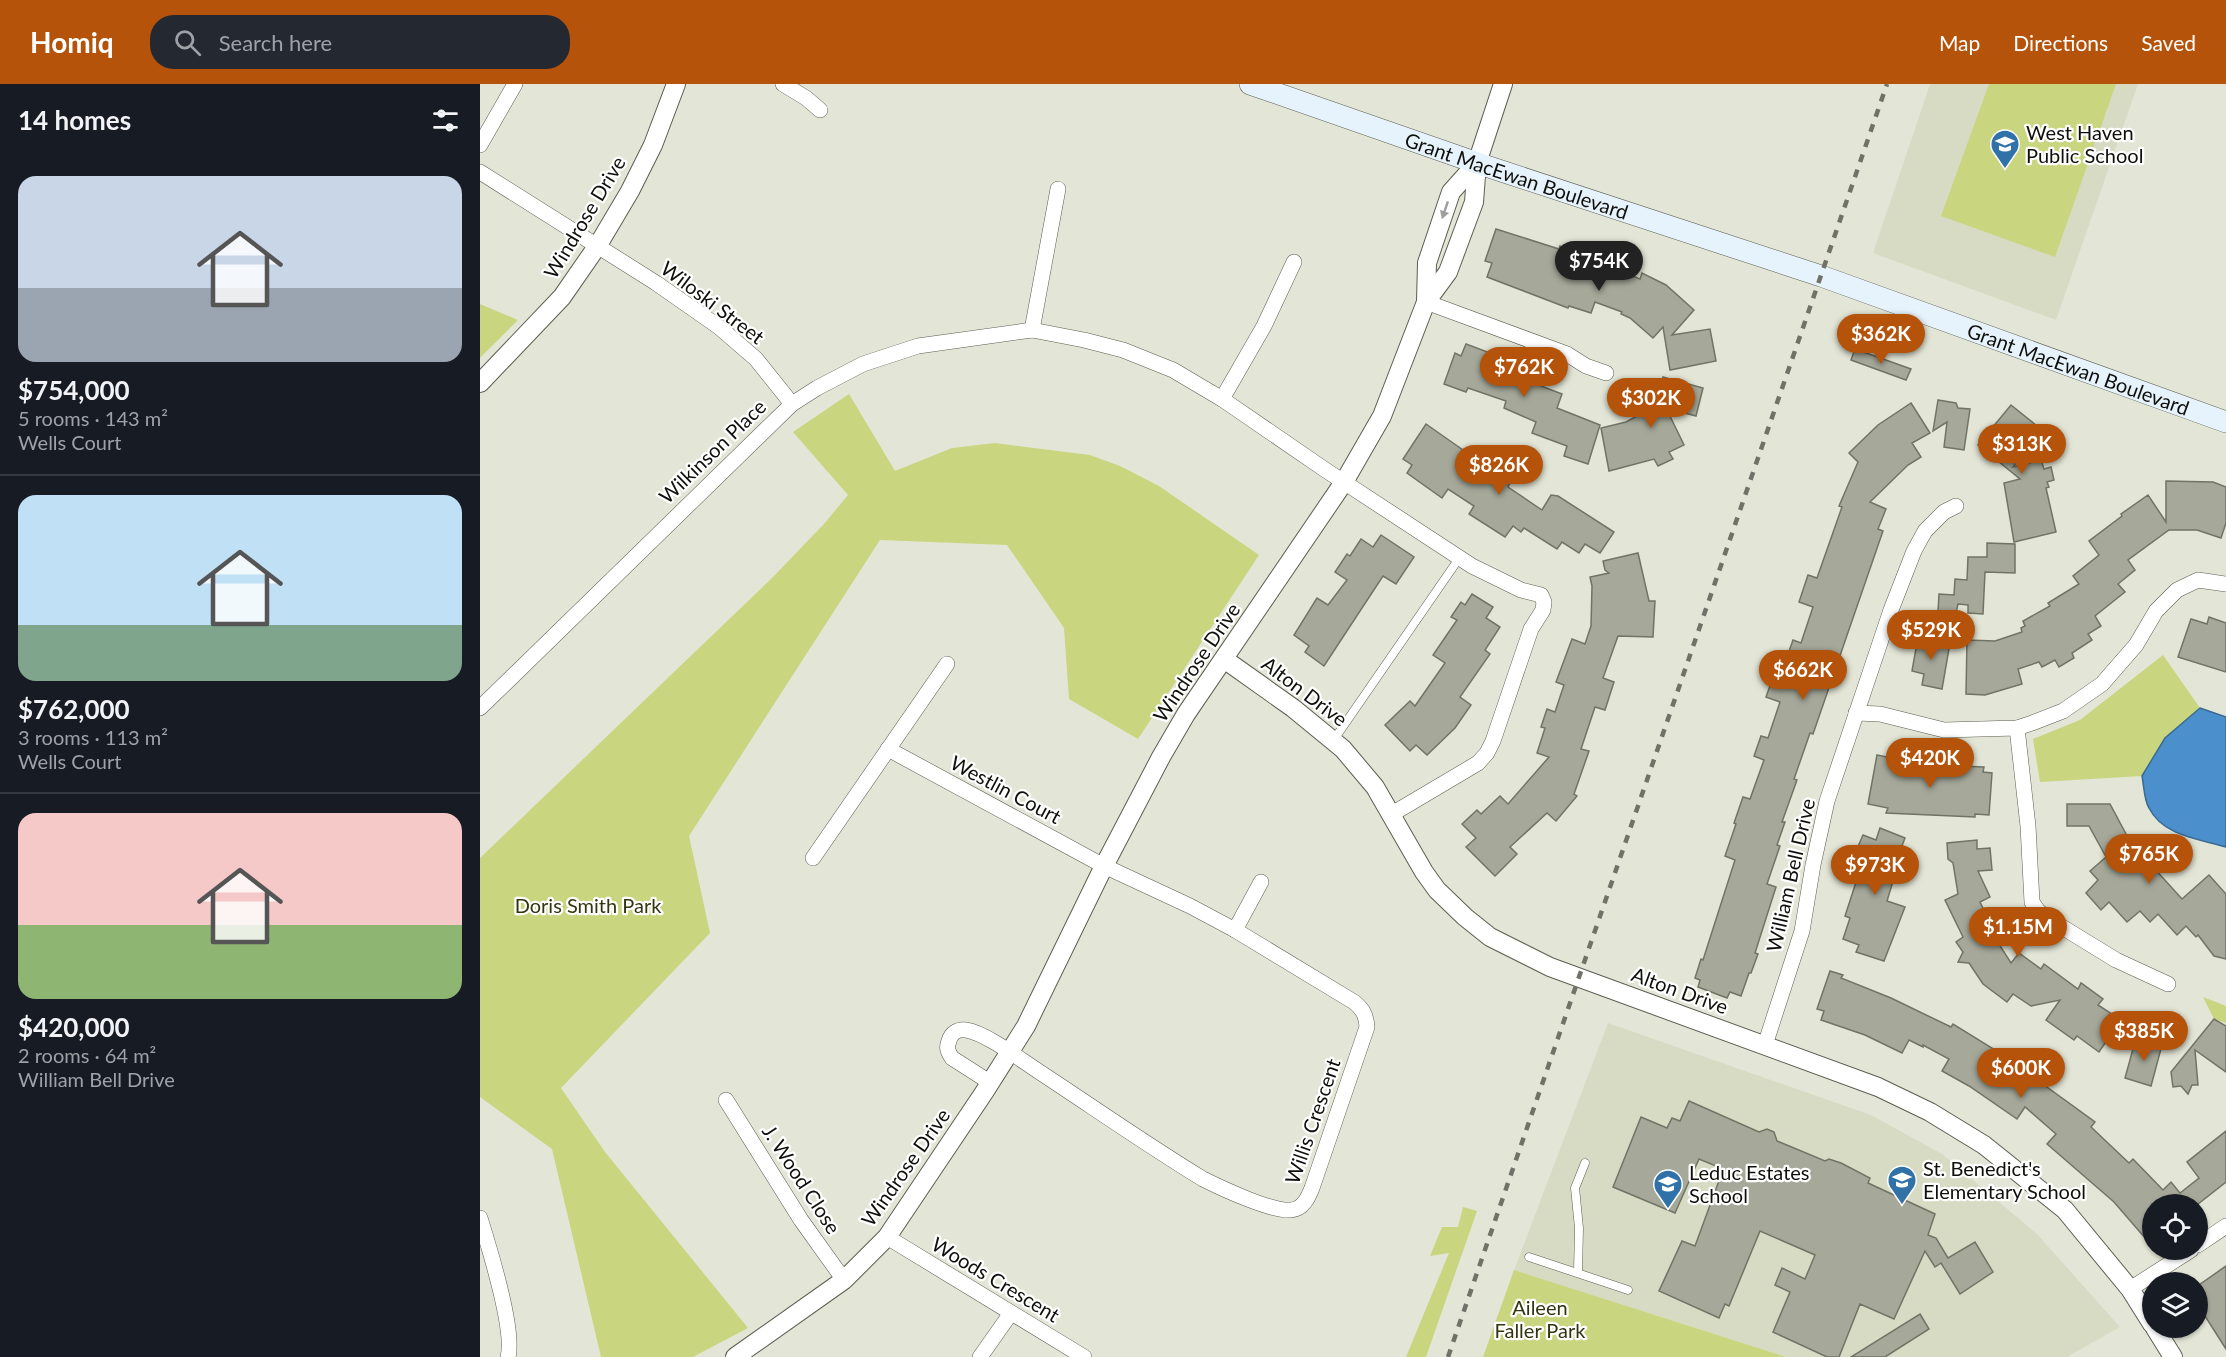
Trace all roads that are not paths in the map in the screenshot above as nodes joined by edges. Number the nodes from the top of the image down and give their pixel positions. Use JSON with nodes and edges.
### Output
{"nodes":[{"id":1,"x":515,"y":84,"type":"edge"},
{"id":2,"x":676,"y":84,"type":"edge"},
{"id":3,"x":783,"y":84,"type":"edge"},
{"id":4,"x":1250,"y":84,"type":"edge"},
{"id":5,"x":1503,"y":84,"type":"edge"},
{"id":6,"x":820,"y":110,"type":"dead end"},
{"id":7,"x":480,"y":145,"type":"edge"},
{"id":8,"x":1477,"y":163,"type":"junction"},
{"id":9,"x":480,"y":172,"type":"edge"},
{"id":10,"x":1058,"y":189,"type":"dead end"},
{"id":11,"x":598,"y":245,"type":"junction"},
{"id":12,"x":1294,"y":262,"type":"dead end"},
{"id":13,"x":1426,"y":302,"type":"junction"},
{"id":14,"x":1032,"y":330,"type":"junction"},
{"id":15,"x":1606,"y":373,"type":"dead end"},
{"id":16,"x":480,"y":383,"type":"edge"},
{"id":17,"x":1222,"y":399,"type":"junction"},
{"id":18,"x":792,"y":404,"type":"junction"},
{"id":19,"x":2226,"y":422,"type":"edge"},
{"id":20,"x":1344,"y":482,"type":"junction"},
{"id":21,"x":1956,"y":506,"type":"dead end"},
{"id":22,"x":1460,"y":557,"type":"junction"},
{"id":23,"x":2226,"y":584,"type":"edge"},
{"id":24,"x":1224,"y":659,"type":"junction"},
{"id":25,"x":947,"y":664,"type":"dead end"},
{"id":26,"x":480,"y":708,"type":"edge"},
{"id":27,"x":1856,"y":713,"type":"junction"},
{"id":28,"x":2017,"y":728,"type":"junction"},
{"id":29,"x":1333,"y":741,"type":"junction"},
{"id":30,"x":888,"y":749,"type":"junction"},
{"id":31,"x":1392,"y":814,"type":"junction"},
{"id":32,"x":813,"y":858,"type":"dead end"},
{"id":33,"x":1104,"y":866,"type":"junction"},
{"id":34,"x":1261,"y":882,"type":"dead end"},
{"id":35,"x":1235,"y":930,"type":"junction"},
{"id":36,"x":2168,"y":984,"type":"dead end"},
{"id":37,"x":1765,"y":1045,"type":"junction"},
{"id":38,"x":1010,"y":1053,"type":"junction"},
{"id":39,"x":991,"y":1083,"type":"junction"},
{"id":40,"x":726,"y":1101,"type":"dead end"},
{"id":41,"x":1585,"y":1163,"type":"dead end"},
{"id":42,"x":480,"y":1218,"type":"edge"},
{"id":43,"x":2226,"y":1226,"type":"edge"},
{"id":44,"x":887,"y":1237,"type":"junction"},
{"id":45,"x":2208,"y":1238,"type":"edge"},
{"id":46,"x":1529,"y":1257,"type":"dead end"},
{"id":47,"x":2175,"y":1260,"type":"edge"},
{"id":48,"x":1578,"y":1272,"type":"junction"},
{"id":49,"x":844,"y":1280,"type":"junction"},
{"id":50,"x":2130,"y":1289,"type":"junction"},
{"id":51,"x":1628,"y":1290,"type":"dead end"},
{"id":52,"x":2142,"y":1308,"type":"edge"},
{"id":53,"x":1011,"y":1313,"type":"junction"},
{"id":54,"x":2161,"y":1338,"type":"edge"},
{"id":55,"x":508,"y":1357,"type":"edge"},
{"id":56,"x":735,"y":1357,"type":"edge"},
{"id":57,"x":980,"y":1357,"type":"edge"},
{"id":58,"x":1084,"y":1357,"type":"edge"},
{"id":59,"x":2173,"y":1357,"type":"edge"}],
"edges":[{"from":1,"to":7,"type":"street"},
{"from":2,"to":11,"type":"street","name":"Windrose Drive"},
{"from":3,"to":6,"type":"street"},
{"from":4,"to":8,"type":"main road","name":"Grant MacEwan Boulevard"},
{"from":5,"to":8,"type":"street"},
{"from":8,"to":13,"type":"street","name":"Windrose Drive"},
{"from":8,"to":13,"type":"street","name":"Windrose Drive","one_way":true},
{"from":8,"to":19,"type":"main road","name":"Grant MacEwan Boulevard"},
{"from":9,"to":11,"type":"street","name":"Wiloski Street"},
{"from":10,"to":14,"type":"street"},
{"from":11,"to":16,"type":"street","name":"Windrose Drive"},
{"from":11,"to":18,"type":"street","name":"Wiloski Street"},
{"from":12,"to":17,"type":"street"},
{"from":13,"to":15,"type":"street"},
{"from":13,"to":20,"type":"street","name":"Windrose Drive"},
{"from":14,"to":17,"type":"street","name":"Wilkinson Place"},
{"from":14,"to":18,"type":"street","name":"Wilkinson Place"},
{"from":17,"to":20,"type":"street","name":"Wilkinson Place"},
{"from":18,"to":26,"type":"street","name":"Wilkinson Place"},
{"from":20,"to":22,"type":"street","name":"Wilkinson Place"},
{"from":20,"to":24,"type":"street","name":"Windrose Drive"},
{"from":21,"to":27,"type":"street","name":"William Bell Drive"},
{"from":22,"to":29,"type":"lane"},
{"from":22,"to":31,"type":"street","name":"Wilkinson Place"},
{"from":23,"to":28,"type":"street"},
{"from":24,"to":29,"type":"street","name":"Alton Drive"},
{"from":24,"to":33,"type":"street","name":"Windrose Drive"},
{"from":25,"to":30,"type":"street"},
{"from":27,"to":28,"type":"street"},
{"from":27,"to":37,"type":"street","name":"William Bell Drive"},
{"from":28,"to":36,"type":"street"},
{"from":29,"to":31,"type":"street","name":"Alton Drive"},
{"from":30,"to":32,"type":"street"},
{"from":30,"to":33,"type":"street","name":"Westlin Court"},
{"from":31,"to":37,"type":"street","name":"Alton Drive"},
{"from":33,"to":35,"type":"street","name":"Willis Crescent"},
{"from":33,"to":38,"type":"street","name":"Windrose Drive"},
{"from":34,"to":35,"type":"street"},
{"from":35,"to":38,"type":"street","name":"Willis Crescent"},
{"from":37,"to":50,"type":"street","name":"Alton Drive"},
{"from":38,"to":39,"type":"street","name":"Windrose Drive"},
{"from":38,"to":39,"type":"street"},
{"from":39,"to":44,"type":"street","name":"Windrose Drive"},
{"from":40,"to":49,"type":"street","name":"J. Wood Close"},
{"from":41,"to":48,"type":"lane"},
{"from":42,"to":55,"type":"street"},
{"from":43,"to":45,"type":"street"},
{"from":44,"to":49,"type":"street","name":"Windrose Drive"},
{"from":44,"to":53,"type":"street","name":"Woods Crescent"},
{"from":46,"to":48,"type":"lane"},
{"from":47,"to":50,"type":"street"},
{"from":48,"to":51,"type":"lane"},
{"from":49,"to":56,"type":"street","name":"Windrose Drive"},
{"from":50,"to":52,"type":"street","name":"Alton Drive"},
{"from":53,"to":57,"type":"street"},
{"from":53,"to":58,"type":"street","name":"Woods Crescent"},
{"from":54,"to":59,"type":"street","name":"Alton Drive"}]}
